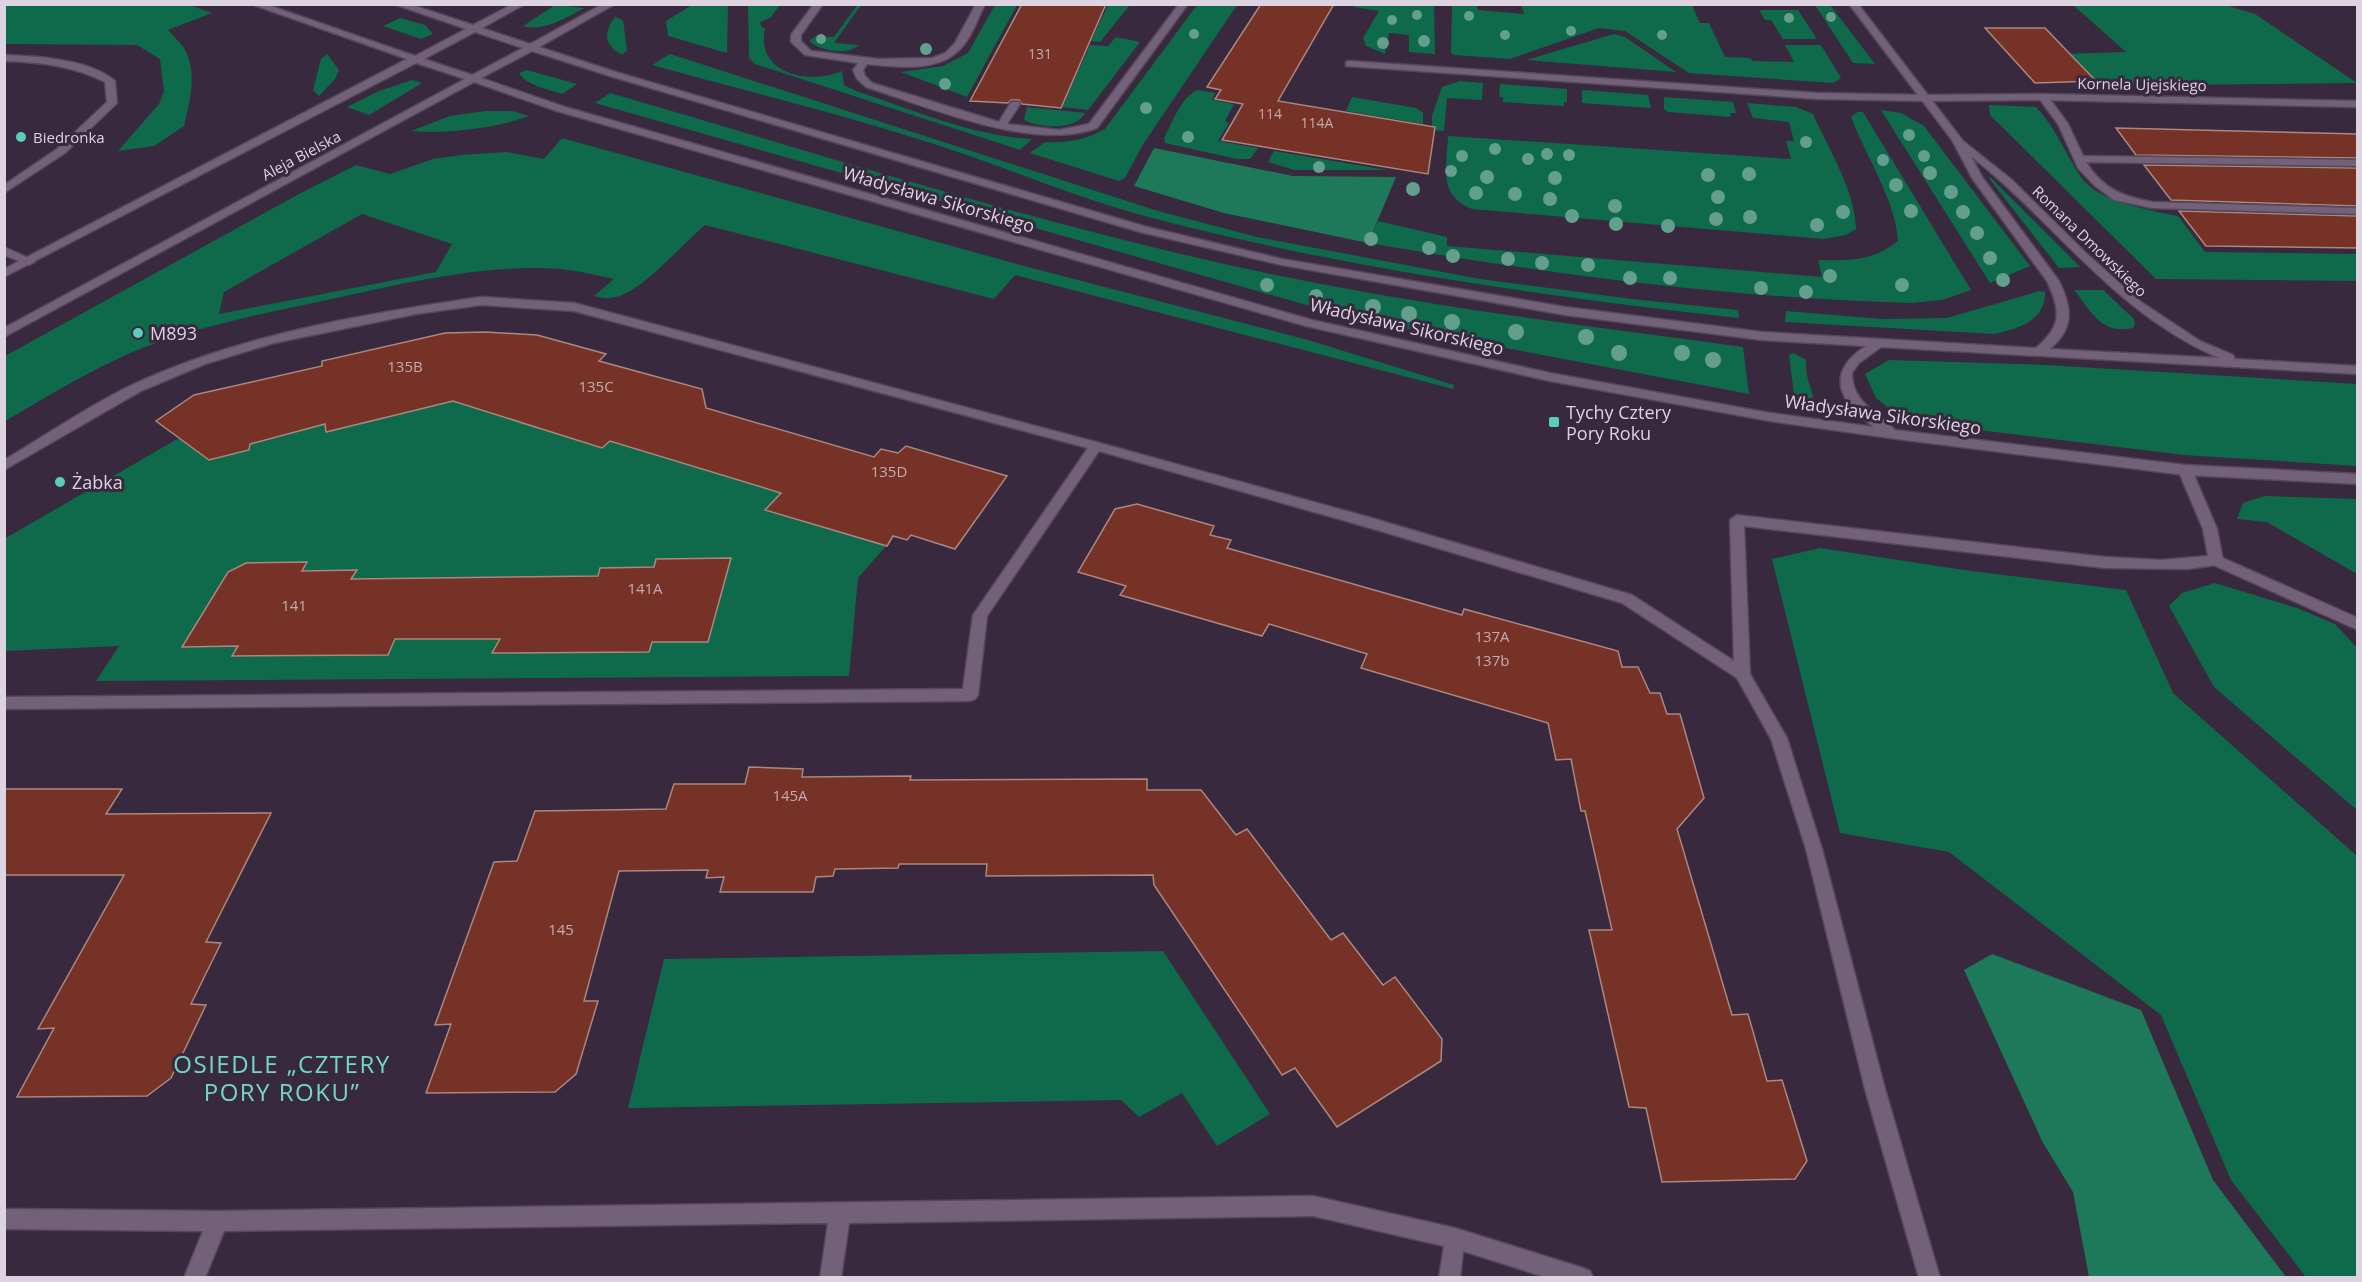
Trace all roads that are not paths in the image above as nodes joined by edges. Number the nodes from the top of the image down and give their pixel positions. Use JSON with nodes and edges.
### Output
{"nodes":[{"id":1,"x":255,"y":4,"type":"edge"},
{"id":2,"x":398,"y":4,"type":"edge"},
{"id":3,"x":521,"y":4,"type":"edge"},
{"id":4,"x":611,"y":4,"type":"edge"},
{"id":5,"x":819,"y":4,"type":"edge"},
{"id":6,"x":981,"y":4,"type":"edge"},
{"id":7,"x":1184,"y":4,"type":"edge"},
{"id":8,"x":1853,"y":4,"type":"edge"},
{"id":9,"x":475,"y":30,"type":"junction"},
{"id":10,"x":532,"y":49,"type":"junction"},
{"id":11,"x":4,"y":58,"type":"edge"},
{"id":12,"x":866,"y":59,"type":"junction"},
{"id":13,"x":416,"y":60,"type":"junction"},
{"id":14,"x":1349,"y":64,"type":"dead end"},
{"id":15,"x":474,"y":80,"type":"junction"},
{"id":16,"x":2043,"y":97,"type":"junction"},
{"id":17,"x":1925,"y":98,"type":"junction"},
{"id":18,"x":1015,"y":104,"type":"dead end"},
{"id":19,"x":2358,"y":104,"type":"edge"},
{"id":20,"x":1001,"y":126,"type":"junction"},
{"id":21,"x":1957,"y":139,"type":"junction"},
{"id":22,"x":2080,"y":159,"type":"junction"},
{"id":23,"x":2358,"y":163,"type":"edge"},
{"id":24,"x":4,"y":190,"type":"edge"},
{"id":25,"x":2358,"y":211,"type":"edge"},
{"id":26,"x":4,"y":250,"type":"edge"},
{"id":27,"x":29,"y":262,"type":"junction"},
{"id":28,"x":4,"y":274,"type":"edge"},
{"id":29,"x":4,"y":333,"type":"edge"},
{"id":30,"x":1877,"y":344,"type":"junction"},
{"id":31,"x":2040,"y":351,"type":"junction"},
{"id":32,"x":2246,"y":364,"type":"junction"},
{"id":33,"x":2358,"y":370,"type":"edge"},
{"id":34,"x":1897,"y":435,"type":"junction"},
{"id":35,"x":1096,"y":446,"type":"junction"},
{"id":36,"x":4,"y":466,"type":"edge"},
{"id":37,"x":2185,"y":470,"type":"junction"},
{"id":38,"x":2358,"y":479,"type":"edge"},
{"id":39,"x":2216,"y":560,"type":"junction"},
{"id":40,"x":2358,"y":626,"type":"edge"},
{"id":41,"x":1742,"y":674,"type":"junction"},
{"id":42,"x":4,"y":703,"type":"edge"},
{"id":43,"x":840,"y":1214,"type":"junction"},
{"id":44,"x":4,"y":1219,"type":"edge"},
{"id":45,"x":218,"y":1221,"type":"junction"},
{"id":46,"x":1455,"y":1238,"type":"junction"},
{"id":47,"x":194,"y":1278,"type":"edge"},
{"id":48,"x":830,"y":1278,"type":"edge"},
{"id":49,"x":1449,"y":1278,"type":"edge"},
{"id":50,"x":1583,"y":1278,"type":"edge"},
{"id":51,"x":1930,"y":1278,"type":"edge"}],
"edges":[{"from":1,"to":13,"type":"street","name":"Władysława Sikorskiego"},
{"from":2,"to":9,"type":"street","name":"Władysława Sikorskiego"},
{"from":3,"to":9,"type":"street","name":"Aleja Bielska"},
{"from":4,"to":10,"type":"street","name":"Aleja Bielska"},
{"from":5,"to":12,"type":"street"},
{"from":6,"to":12,"type":"street"},
{"from":7,"to":20,"type":"street"},
{"from":8,"to":17,"type":"street","name":"Romana Dmowskiego"},
{"from":9,"to":10,"type":"street","name":"Władysława Sikorskiego"},
{"from":9,"to":13,"type":"street","name":"Aleja Bielska"},
{"from":10,"to":15,"type":"street","name":"Aleja Bielska"},
{"from":10,"to":30,"type":"street","name":"Władysława Sikorskiego"},
{"from":11,"to":24,"type":"street"},
{"from":12,"to":20,"type":"street"},
{"from":13,"to":15,"type":"street","name":"Władysława Sikorskiego"},
{"from":13,"to":27,"type":"street","name":"Aleja Bielska"},
{"from":14,"to":17,"type":"street","name":"Kornela Ujejskiego"},
{"from":15,"to":29,"type":"street","name":"Aleja Bielska"},
{"from":15,"to":34,"type":"street","name":"Władysława Sikorskiego"},
{"from":16,"to":17,"type":"street","name":"Kornela Ujejskiego"},
{"from":16,"to":19,"type":"street","name":"Kornela Ujejskiego"},
{"from":16,"to":22,"type":"street"},
{"from":17,"to":21,"type":"street","name":"Romana Dmowskiego"},
{"from":18,"to":20,"type":"street"},
{"from":21,"to":31,"type":"street","name":"Romana Dmowskiego"},
{"from":21,"to":32,"type":"street","name":"Romana Dmowskiego"},
{"from":22,"to":23,"type":"street"},
{"from":22,"to":25,"type":"street"},
{"from":26,"to":27,"type":"street"},
{"from":27,"to":28,"type":"street","name":"Aleja Bielska"},
{"from":30,"to":31,"type":"street","name":"Władysława Sikorskiego"},
{"from":30,"to":34,"type":"street"},
{"from":31,"to":32,"type":"street","name":"Władysława Sikorskiego"},
{"from":32,"to":33,"type":"street","name":"Władysława Sikorskiego"},
{"from":34,"to":37,"type":"street","name":"Władysława Sikorskiego"},
{"from":35,"to":36,"type":"street"},
{"from":35,"to":41,"type":"street"},
{"from":35,"to":42,"type":"street"},
{"from":37,"to":38,"type":"street","name":"Władysława Sikorskiego"},
{"from":37,"to":39,"type":"street"},
{"from":39,"to":40,"type":"street"},
{"from":39,"to":41,"type":"street"},
{"from":41,"to":51,"type":"street"},
{"from":43,"to":45,"type":"street"},
{"from":43,"to":46,"type":"street"},
{"from":43,"to":48,"type":"street"},
{"from":44,"to":45,"type":"street"},
{"from":45,"to":47,"type":"street"},
{"from":46,"to":49,"type":"street"},
{"from":46,"to":50,"type":"street"}]}
